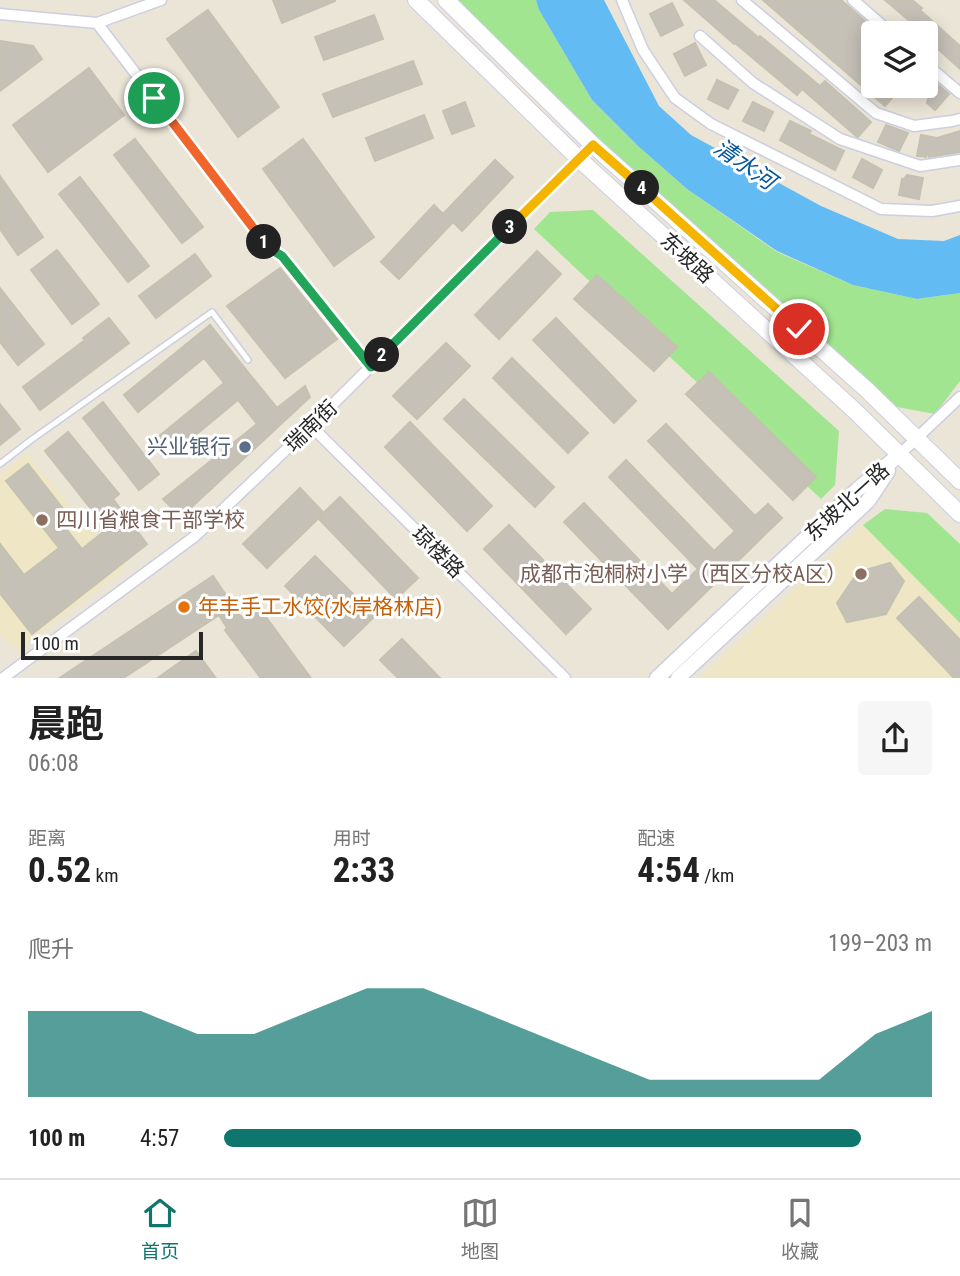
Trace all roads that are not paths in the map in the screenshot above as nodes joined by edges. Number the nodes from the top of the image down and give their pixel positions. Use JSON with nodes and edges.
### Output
{"nodes":[{"id":1,"x":161,"y":0,"type":"edge"},
{"id":2,"x":416,"y":0,"type":"edge"},
{"id":3,"x":446,"y":0,"type":"edge"},
{"id":4,"x":622,"y":0,"type":"edge"},
{"id":5,"x":742,"y":0,"type":"edge"},
{"id":6,"x":853,"y":0,"type":"edge"},
{"id":7,"x":0,"y":14,"type":"edge"},
{"id":8,"x":877,"y":21,"type":"edge"},
{"id":9,"x":97,"y":23,"type":"junction"},
{"id":10,"x":700,"y":36,"type":"dead end"},
{"id":11,"x":938,"y":74,"type":"edge"},
{"id":12,"x":960,"y":93,"type":"edge"},
{"id":13,"x":960,"y":118,"type":"edge"},
{"id":14,"x":593,"y":145,"type":"junction"},
{"id":15,"x":579,"y":159,"type":"junction"},
{"id":16,"x":960,"y":160,"type":"edge"},
{"id":17,"x":960,"y":206,"type":"edge"},
{"id":18,"x":248,"y":360,"type":"dead end"},
{"id":19,"x":371,"y":367,"type":"junction"},
{"id":20,"x":960,"y":397,"type":"edge"},
{"id":21,"x":310,"y":426,"type":"junction"},
{"id":22,"x":916,"y":439,"type":"junction"},
{"id":23,"x":899,"y":455,"type":"junction"},
{"id":24,"x":0,"y":464,"type":"edge"},
{"id":25,"x":960,"y":481,"type":"edge"},
{"id":26,"x":960,"y":514,"type":"edge"},
{"id":27,"x":3,"y":677,"type":"edge"},
{"id":28,"x":565,"y":677,"type":"edge"},
{"id":29,"x":657,"y":677,"type":"edge"},
{"id":30,"x":678,"y":677,"type":"edge"}],
"edges":[{"from":1,"to":9,"type":"street"},
{"from":2,"to":15,"type":"main road","name":"东坡路"},
{"from":3,"to":14,"type":"main road","name":"东坡路"},
{"from":4,"to":17,"type":"street"},
{"from":5,"to":13,"type":"street"},
{"from":6,"to":8,"type":"street"},
{"from":7,"to":9,"type":"street"},
{"from":9,"to":19,"type":"street"},
{"from":10,"to":16,"type":"street"},
{"from":11,"to":12,"type":"street"},
{"from":14,"to":15,"type":"street","name":"瑞南街"},
{"from":14,"to":22,"type":"main road","name":"东坡路"},
{"from":15,"to":19,"type":"street","name":"瑞南街"},
{"from":15,"to":23,"type":"main road","name":"东坡路"},
{"from":18,"to":24,"type":"lane"},
{"from":19,"to":21,"type":"street","name":"瑞南街"},
{"from":20,"to":22,"type":"street"},
{"from":21,"to":27,"type":"street","name":"瑞南街"},
{"from":21,"to":28,"type":"street","name":"琼楼路"},
{"from":22,"to":23,"type":"street"},
{"from":22,"to":25,"type":"main road","name":"东坡路"},
{"from":23,"to":26,"type":"main road","name":"东坡路"},
{"from":23,"to":29,"type":"street","name":"东坡北一路"},
{"from":23,"to":30,"type":"street","name":"东坡北一路"}]}
